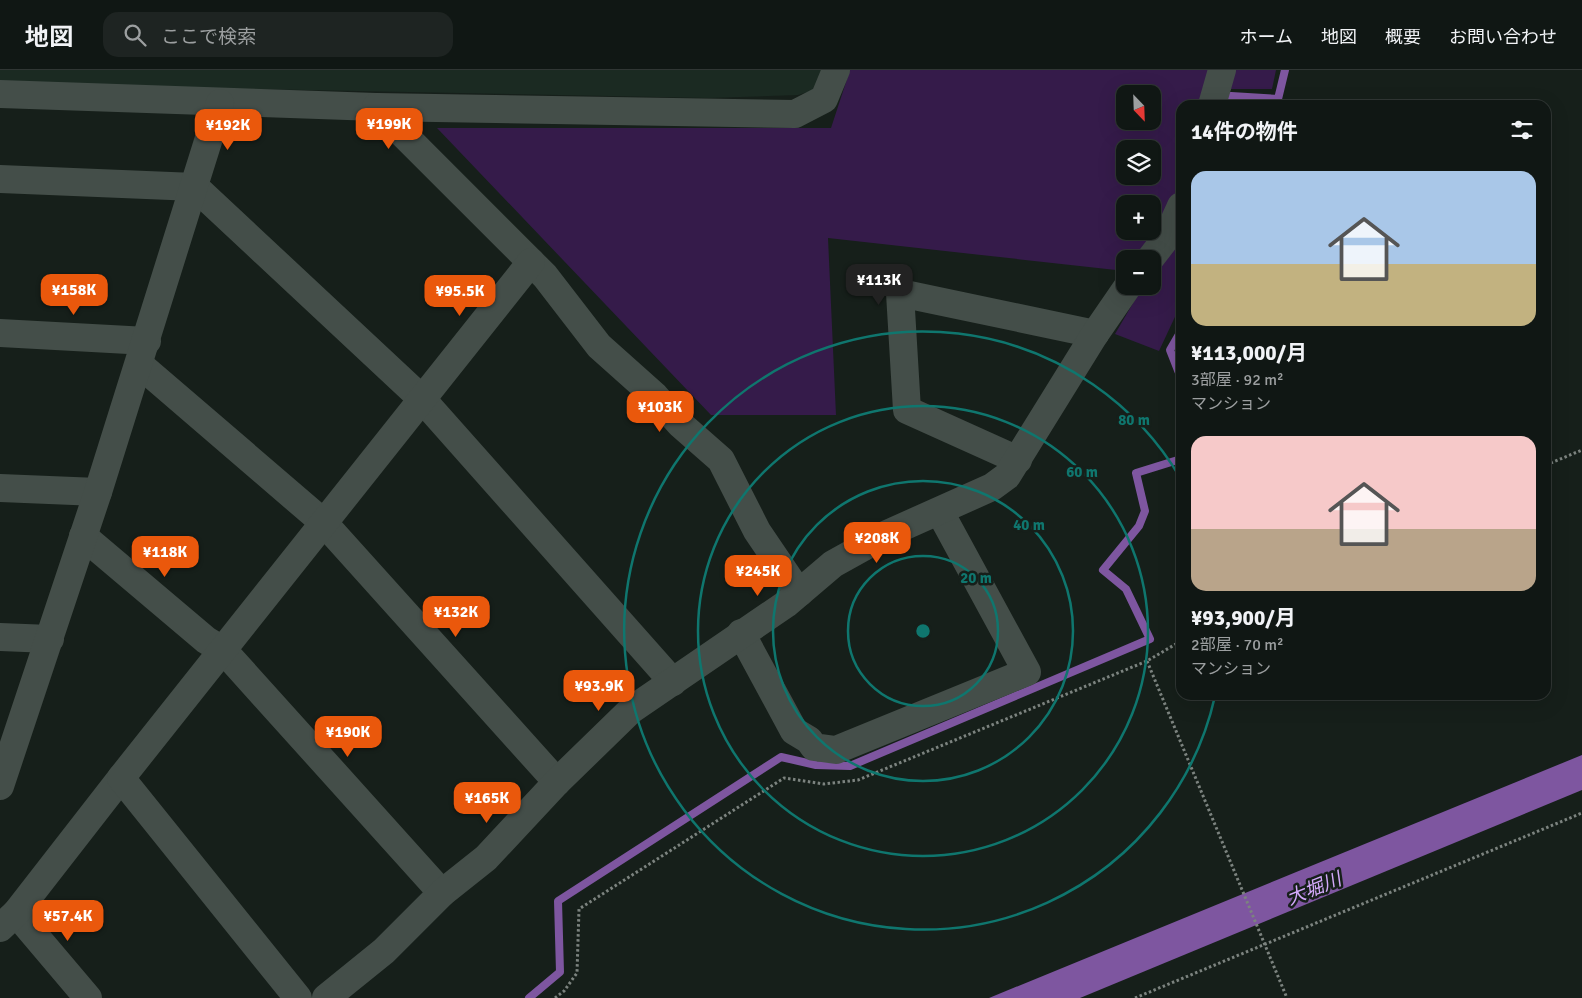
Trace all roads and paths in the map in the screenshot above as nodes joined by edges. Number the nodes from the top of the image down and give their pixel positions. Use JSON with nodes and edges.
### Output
{"nodes":[{"id":1,"x":836,"y":70,"type":"edge"},
{"id":2,"x":1222,"y":70,"type":"edge"},
{"id":3,"x":0,"y":94,"type":"edge"},
{"id":4,"x":1213,"y":100,"type":"edge"},
{"id":5,"x":220,"y":103,"type":"junction"},
{"id":6,"x":376,"y":107,"type":"junction"},
{"id":7,"x":0,"y":179,"type":"edge"},
{"id":8,"x":195,"y":187,"type":"junction"},
{"id":9,"x":1176,"y":216,"type":"edge"},
{"id":10,"x":1157,"y":250,"type":"edge"},
{"id":11,"x":531,"y":262,"type":"junction"},
{"id":12,"x":1122,"y":295,"type":"edge"},
{"id":13,"x":0,"y":333,"type":"edge"},
{"id":14,"x":1095,"y":334,"type":"junction"},
{"id":15,"x":143,"y":352,"type":"junction"},
{"id":16,"x":422,"y":399,"type":"junction"},
{"id":17,"x":1582,"y":450,"type":"edge"},
{"id":18,"x":1018,"y":460,"type":"junction"},
{"id":19,"x":1551,"y":463,"type":"edge"},
{"id":20,"x":0,"y":488,"type":"edge"},
{"id":21,"x":98,"y":492,"type":"junction"},
{"id":22,"x":940,"y":512,"type":"junction"},
{"id":23,"x":324,"y":523,"type":"junction"},
{"id":24,"x":83,"y":536,"type":"junction"},
{"id":25,"x":799,"y":593,"type":"junction"},
{"id":26,"x":740,"y":633,"type":"junction"},
{"id":27,"x":0,"y":637,"type":"edge"},
{"id":28,"x":50,"y":639,"type":"junction"},
{"id":29,"x":1176,"y":644,"type":"edge"},
{"id":30,"x":224,"y":652,"type":"junction"},
{"id":31,"x":1147,"y":662,"type":"junction"},
{"id":32,"x":672,"y":682,"type":"junction"},
{"id":33,"x":1038,"y":696,"type":"dead end"},
{"id":34,"x":1041,"y":704,"type":"junction"},
{"id":35,"x":121,"y":778,"type":"junction"},
{"id":36,"x":557,"y":782,"type":"junction"},
{"id":37,"x":0,"y":786,"type":"edge"},
{"id":38,"x":1582,"y":814,"type":"edge"},
{"id":39,"x":442,"y":893,"type":"junction"},
{"id":40,"x":8,"y":921,"type":"edge"},
{"id":41,"x":1266,"y":944,"type":"junction"},
{"id":42,"x":88,"y":998,"type":"edge"},
{"id":43,"x":298,"y":998,"type":"edge"},
{"id":44,"x":326,"y":998,"type":"edge"},
{"id":45,"x":555,"y":998,"type":"edge"},
{"id":46,"x":1135,"y":998,"type":"edge"},
{"id":47,"x":1287,"y":998,"type":"edge"}],
"edges":[{"from":1,"to":6,"type":"street"},
{"from":2,"to":4,"type":"street"},
{"from":3,"to":5,"type":"street"},
{"from":5,"to":6,"type":"street"},
{"from":5,"to":8,"type":"street"},
{"from":6,"to":11,"type":"street"},
{"from":7,"to":8,"type":"street"},
{"from":8,"to":15,"type":"street"},
{"from":8,"to":16,"type":"street"},
{"from":9,"to":10,"type":"street"},
{"from":11,"to":16,"type":"street"},
{"from":11,"to":25,"type":"street"},
{"from":12,"to":14,"type":"street"},
{"from":13,"to":15,"type":"street"},
{"from":14,"to":18,"type":"street"},
{"from":14,"to":18,"type":"street"},
{"from":15,"to":21,"type":"street"},
{"from":15,"to":23,"type":"street"},
{"from":16,"to":23,"type":"street"},
{"from":16,"to":32,"type":"street"},
{"from":17,"to":19,"type":"path"},
{"from":18,"to":22,"type":"street"},
{"from":20,"to":21,"type":"street"},
{"from":21,"to":24,"type":"street"},
{"from":22,"to":25,"type":"street"},
{"from":22,"to":26,"type":"street"},
{"from":23,"to":30,"type":"street"},
{"from":23,"to":36,"type":"street"},
{"from":24,"to":28,"type":"street"},
{"from":24,"to":30,"type":"street"},
{"from":25,"to":26,"type":"street"},
{"from":26,"to":32,"type":"street"},
{"from":27,"to":28,"type":"street"},
{"from":28,"to":37,"type":"street"},
{"from":29,"to":31,"type":"path"},
{"from":30,"to":35,"type":"street"},
{"from":30,"to":39,"type":"street"},
{"from":31,"to":34,"type":"path"},
{"from":31,"to":41,"type":"path"},
{"from":32,"to":36,"type":"street"},
{"from":33,"to":34,"type":"path"},
{"from":34,"to":45,"type":"path"},
{"from":35,"to":40,"type":"street"},
{"from":35,"to":43,"type":"street"},
{"from":36,"to":39,"type":"street"},
{"from":38,"to":41,"type":"path"},
{"from":39,"to":44,"type":"street"},
{"from":40,"to":42,"type":"street"},
{"from":41,"to":46,"type":"path"},
{"from":41,"to":47,"type":"path"}]}
